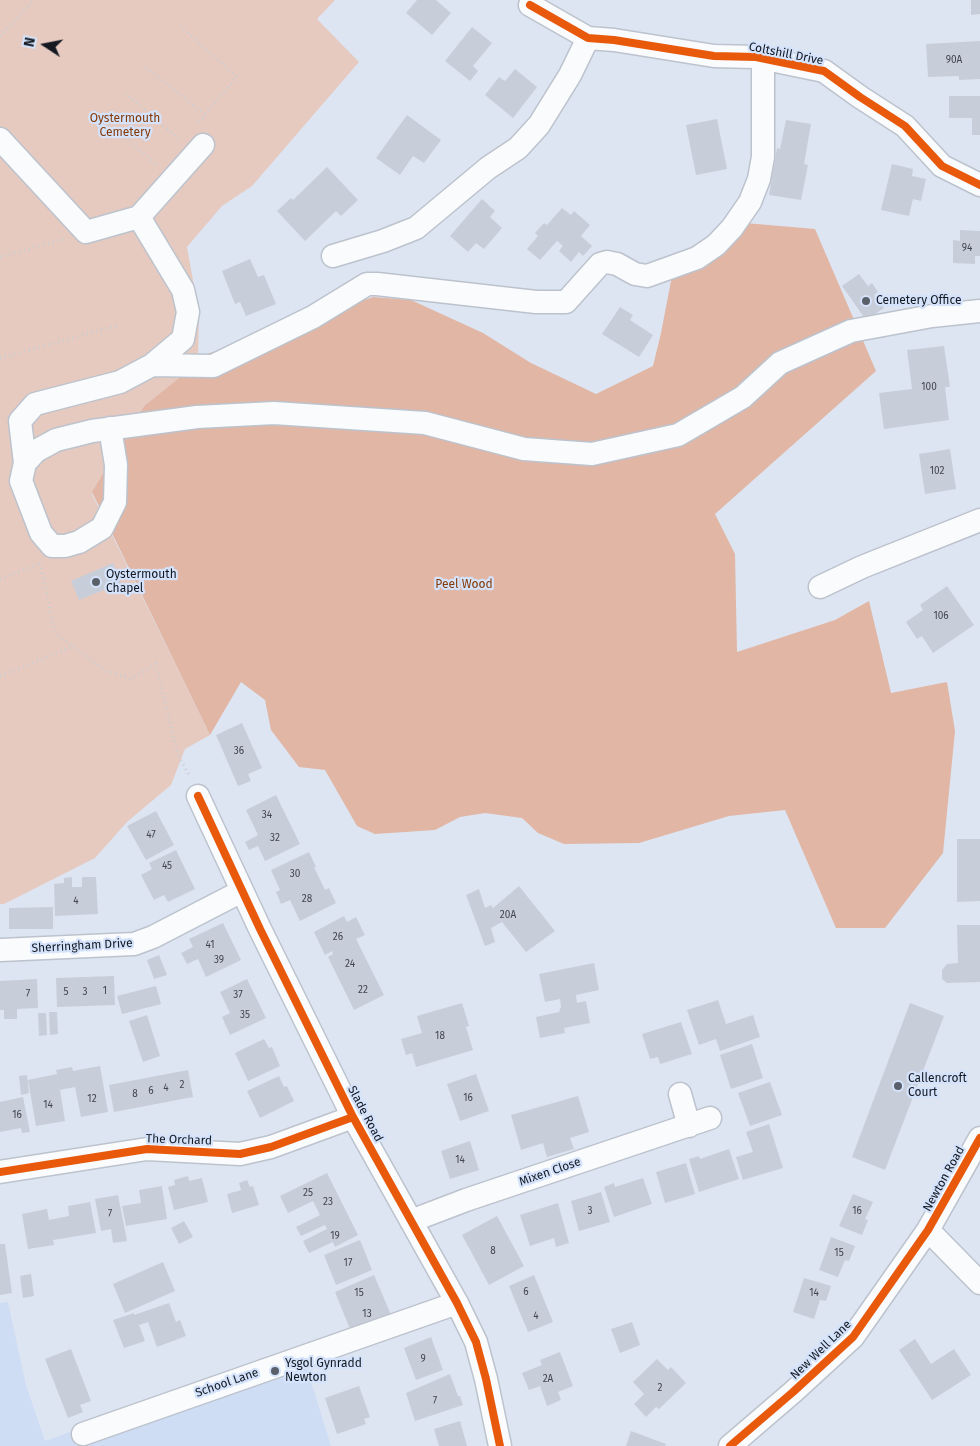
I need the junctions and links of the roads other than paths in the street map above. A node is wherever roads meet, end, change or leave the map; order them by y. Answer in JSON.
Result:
{"nodes":[{"id":1,"x":530,"y":5,"type":"dead end"},
{"id":2,"x":588,"y":38,"type":"junction"},
{"id":3,"x":763,"y":59,"type":"junction"},
{"id":4,"x":198,"y":136,"type":"road end"},
{"id":5,"x":0,"y":139,"type":"edge"},
{"id":6,"x":980,"y":185,"type":"edge"},
{"id":7,"x":139,"y":217,"type":"junction"},
{"id":8,"x":333,"y":256,"type":"dead end"},
{"id":9,"x":980,"y":311,"type":"edge"},
{"id":10,"x":152,"y":365,"type":"junction"},
{"id":11,"x":110,"y":428,"type":"junction"},
{"id":12,"x":25,"y":463,"type":"junction"},
{"id":13,"x":980,"y":520,"type":"edge"},
{"id":14,"x":820,"y":588,"type":"dead end"},
{"id":15,"x":198,"y":796,"type":"dead end"},
{"id":16,"x":242,"y":891,"type":"junction"},
{"id":17,"x":0,"y":950,"type":"edge"},
{"id":18,"x":680,"y":1094,"type":"dead end"},
{"id":19,"x":353,"y":1117,"type":"junction"},
{"id":20,"x":710,"y":1118,"type":"dead end"},
{"id":21,"x":689,"y":1126,"type":"junction"},
{"id":22,"x":980,"y":1138,"type":"edge"},
{"id":23,"x":0,"y":1172,"type":"edge"},
{"id":24,"x":411,"y":1220,"type":"junction"},
{"id":25,"x":928,"y":1230,"type":"junction"},
{"id":26,"x":980,"y":1283,"type":"edge"},
{"id":27,"x":457,"y":1303,"type":"junction"},
{"id":28,"x":83,"y":1434,"type":"dead end"},
{"id":29,"x":500,"y":1446,"type":"edge"},
{"id":30,"x":730,"y":1446,"type":"edge"}],
"edges":[{"from":1,"to":2,"type":"street","name":"Coltshill Drive"},
{"from":2,"to":3,"type":"street","name":"Coltshill Drive"},
{"from":2,"to":8,"type":"street"},
{"from":3,"to":6,"type":"street","name":"Coltshill Drive"},
{"from":3,"to":10,"type":"street"},
{"from":4,"to":7,"type":"street"},
{"from":5,"to":7,"type":"street"},
{"from":7,"to":10,"type":"street"},
{"from":9,"to":11,"type":"street"},
{"from":10,"to":12,"type":"street"},
{"from":11,"to":12,"type":"street"},
{"from":11,"to":12,"type":"street"},
{"from":13,"to":14,"type":"street"},
{"from":15,"to":16,"type":"street","name":"Slade Road"},
{"from":16,"to":17,"type":"street","name":"Sherringham Drive"},
{"from":16,"to":19,"type":"street","name":"Slade Road"},
{"from":18,"to":21,"type":"street"},
{"from":19,"to":23,"type":"street","name":"The Orchard"},
{"from":19,"to":24,"type":"street","name":"Slade Road"},
{"from":20,"to":21,"type":"street","name":"Mixen Close"},
{"from":21,"to":24,"type":"street","name":"Mixen Close"},
{"from":22,"to":25,"type":"street","name":"Newton Road"},
{"from":24,"to":27,"type":"street","name":"Slade Road"},
{"from":25,"to":26,"type":"street","name":"Newton Road"},
{"from":25,"to":30,"type":"street","name":"New Well Lane"},
{"from":27,"to":28,"type":"street","name":"School Lane"},
{"from":27,"to":29,"type":"street","name":"Slade Road"}]}
